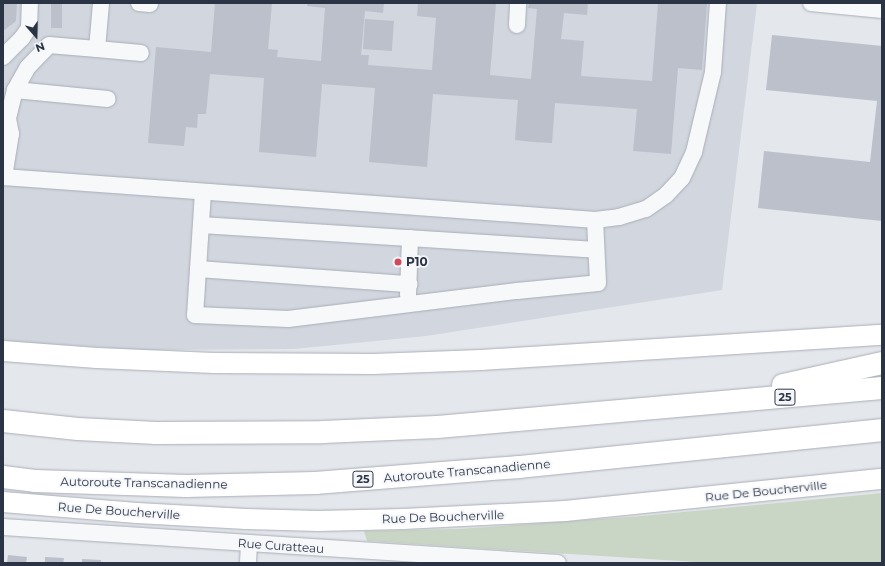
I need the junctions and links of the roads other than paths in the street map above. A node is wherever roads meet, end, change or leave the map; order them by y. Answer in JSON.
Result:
{"nodes":[{"id":1,"x":30,"y":3,"type":"edge"},
{"id":2,"x":101,"y":3,"type":"edge"},
{"id":3,"x":518,"y":3,"type":"edge"},
{"id":4,"x":718,"y":3,"type":"edge"},
{"id":5,"x":812,"y":3,"type":"edge"},
{"id":6,"x":882,"y":10,"type":"edge"},
{"id":7,"x":517,"y":26,"type":"dead end"},
{"id":8,"x":97,"y":49,"type":"junction"},
{"id":9,"x":141,"y":53,"type":"dead end"},
{"id":10,"x":3,"y":57,"type":"edge"},
{"id":11,"x":15,"y":90,"type":"junction"},
{"id":12,"x":108,"y":99,"type":"dead end"},
{"id":13,"x":6,"y":122,"type":"edge"},
{"id":14,"x":4,"y":177,"type":"edge"},
{"id":15,"x":203,"y":192,"type":"junction"},
{"id":16,"x":595,"y":220,"type":"junction"},
{"id":17,"x":201,"y":225,"type":"junction"},
{"id":18,"x":410,"y":238,"type":"junction"},
{"id":19,"x":596,"y":250,"type":"junction"},
{"id":20,"x":198,"y":269,"type":"junction"},
{"id":21,"x":409,"y":284,"type":"junction"},
{"id":22,"x":408,"y":305,"type":"junction"},
{"id":23,"x":882,"y":335,"type":"edge"},
{"id":24,"x":3,"y":351,"type":"edge"},
{"id":25,"x":882,"y":363,"type":"edge"},
{"id":26,"x":882,"y":388,"type":"edge"},
{"id":27,"x":688,"y":406,"type":"junction"},
{"id":28,"x":3,"y":421,"type":"edge"},
{"id":29,"x":882,"y":430,"type":"edge"},
{"id":30,"x":3,"y":477,"type":"edge"},
{"id":31,"x":882,"y":479,"type":"edge"},
{"id":32,"x":3,"y":502,"type":"edge"},
{"id":33,"x":3,"y":527,"type":"edge"},
{"id":34,"x":249,"y":544,"type":"junction"},
{"id":35,"x":248,"y":563,"type":"edge"},
{"id":36,"x":558,"y":563,"type":"edge"}],
"edges":[{"from":1,"to":10,"type":"street"},
{"from":2,"to":8,"type":"street"},
{"from":3,"to":7,"type":"street"},
{"from":4,"to":16,"type":"street"},
{"from":5,"to":6,"type":"street"},
{"from":8,"to":9,"type":"street"},
{"from":8,"to":11,"type":"street"},
{"from":11,"to":12,"type":"street"},
{"from":11,"to":13,"type":"street"},
{"from":13,"to":14,"type":"street"},
{"from":14,"to":15,"type":"street"},
{"from":15,"to":16,"type":"street"},
{"from":15,"to":17,"type":"street"},
{"from":16,"to":19,"type":"street"},
{"from":17,"to":18,"type":"street"},
{"from":17,"to":20,"type":"street"},
{"from":18,"to":19,"type":"street"},
{"from":18,"to":21,"type":"street"},
{"from":19,"to":22,"type":"street"},
{"from":20,"to":21,"type":"street"},
{"from":20,"to":22,"type":"street"},
{"from":21,"to":22,"type":"street"},
{"from":23,"to":24,"type":"main road"},
{"from":25,"to":27,"type":"highway"},
{"from":26,"to":27,"type":"highway","number":"25"},
{"from":27,"to":28,"type":"highway","number":"25"},
{"from":29,"to":30,"type":"highway","name":"Autoroute Transcanadienne","number":"25"},
{"from":31,"to":32,"type":"main road","name":"Rue De Boucherville"},
{"from":33,"to":34,"type":"street","name":"Rue Curatteau"},
{"from":34,"to":35,"type":"street"},
{"from":34,"to":36,"type":"street","name":"Rue Curatteau"}]}
